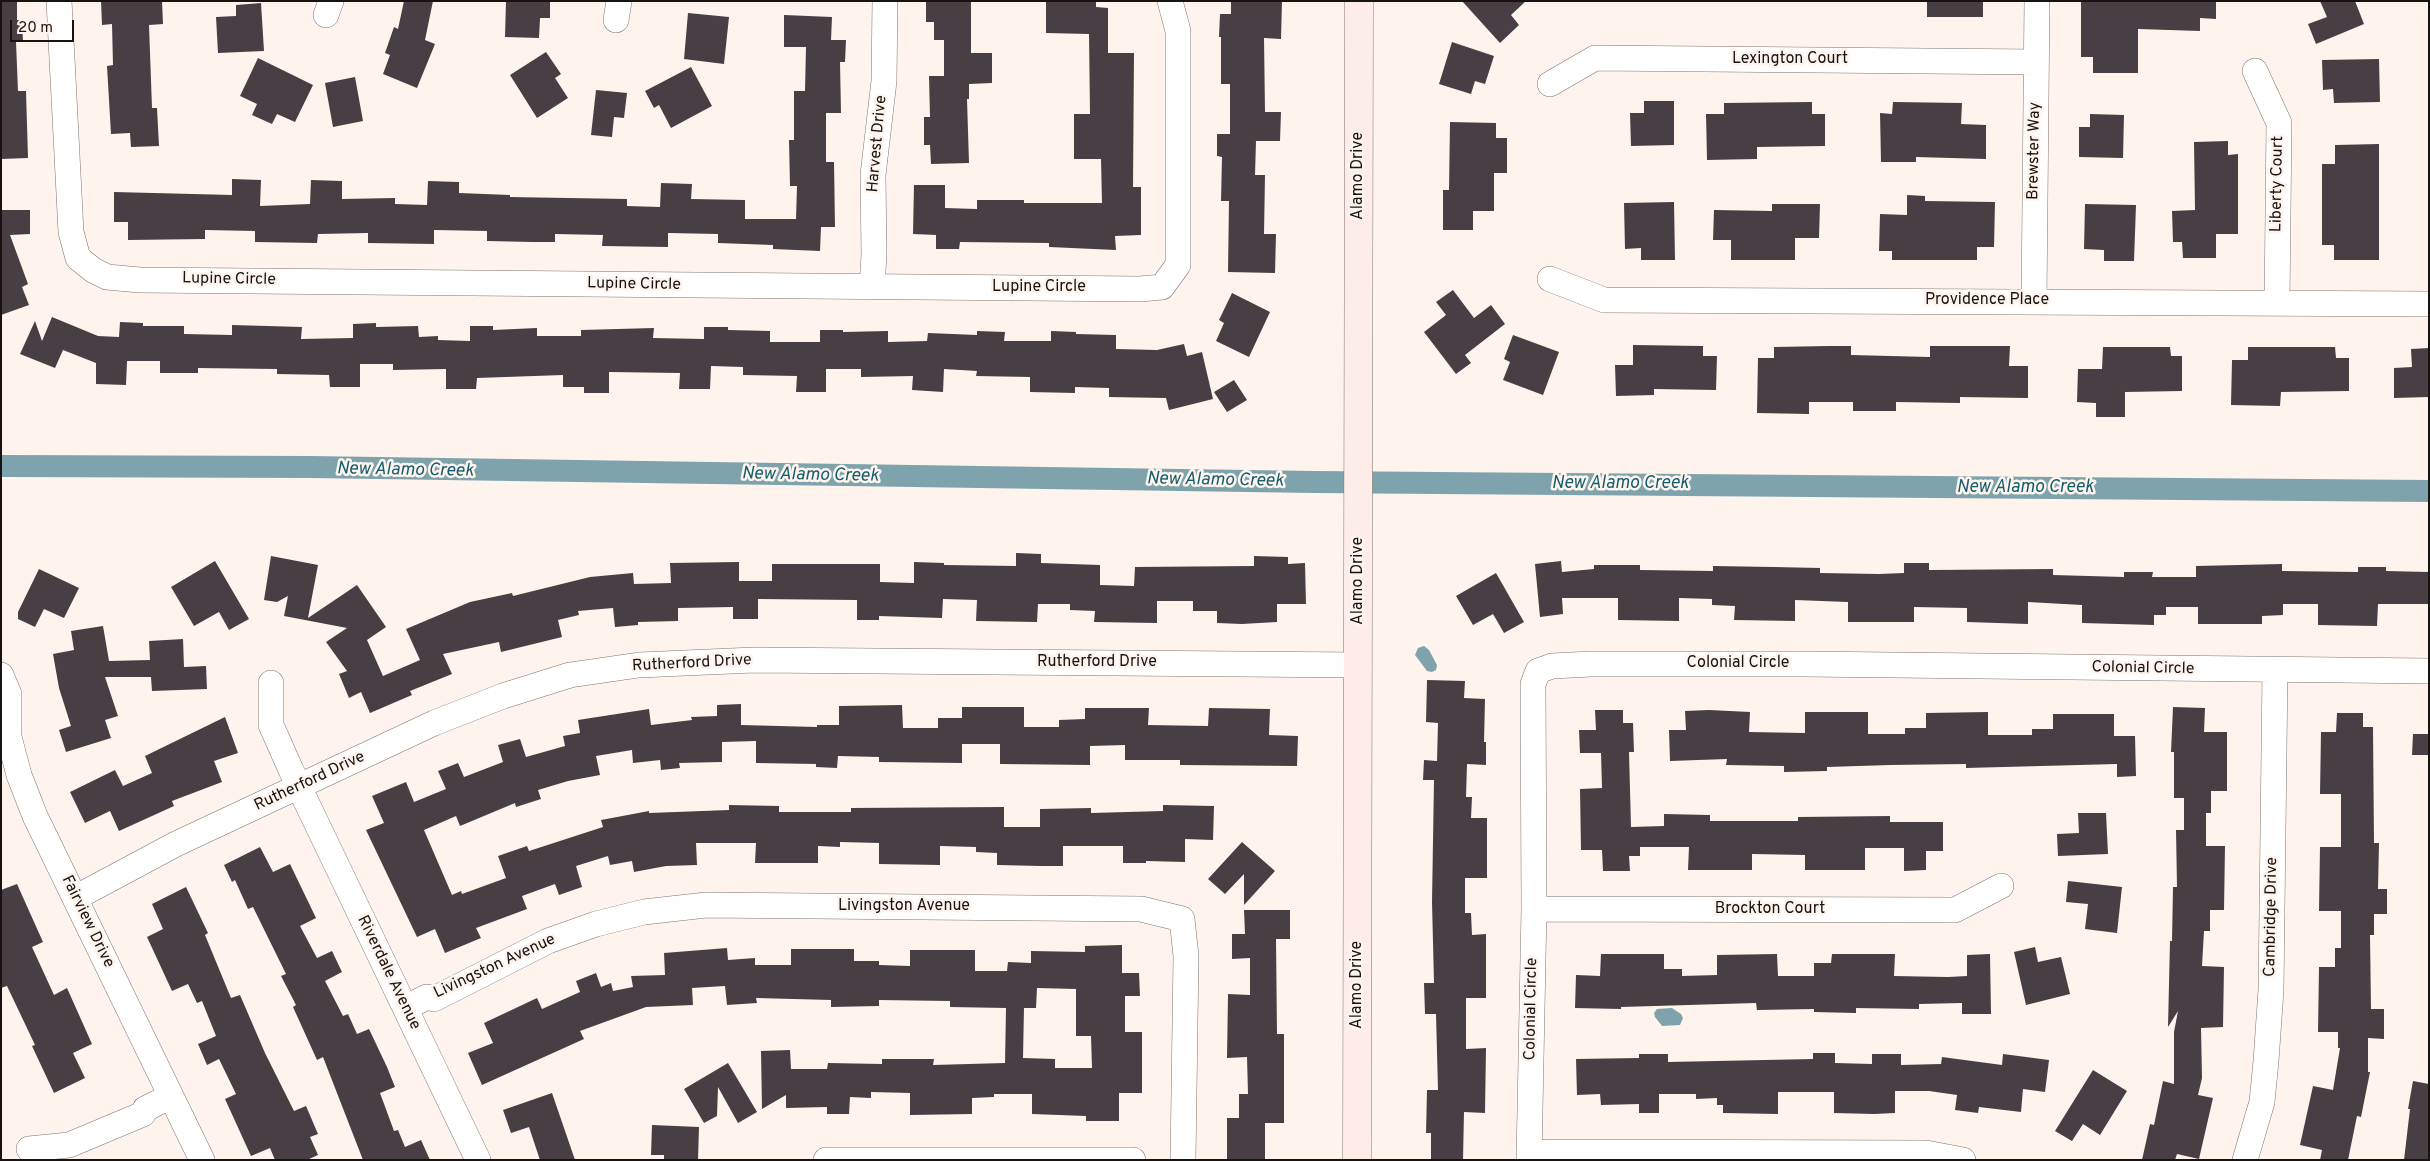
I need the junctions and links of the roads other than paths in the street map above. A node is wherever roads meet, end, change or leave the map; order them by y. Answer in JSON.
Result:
{"nodes":[{"id":1,"x":59,"y":1,"type":"edge"},
{"id":2,"x":885,"y":1,"type":"edge"},
{"id":3,"x":1170,"y":1,"type":"edge"},
{"id":4,"x":1359,"y":1,"type":"edge"},
{"id":5,"x":2037,"y":1,"type":"edge"},
{"id":6,"x":2036,"y":62,"type":"junction"},
{"id":7,"x":2255,"y":71,"type":"dead end"},
{"id":8,"x":1550,"y":84,"type":"dead end"},
{"id":9,"x":1550,"y":279,"type":"dead end"},
{"id":10,"x":872,"y":287,"type":"junction"},
{"id":11,"x":2034,"y":301,"type":"junction"},
{"id":12,"x":2277,"y":303,"type":"junction"},
{"id":13,"x":2429,"y":304,"type":"edge"},
{"id":14,"x":1359,"y":665,"type":"junction"},
{"id":15,"x":2275,"y":671,"type":"junction"},
{"id":16,"x":2429,"y":671,"type":"edge"},
{"id":17,"x":1,"y":675,"type":"edge"},
{"id":18,"x":271,"y":683,"type":"dead end"},
{"id":19,"x":298,"y":787,"type":"junction"},
{"id":20,"x":2001,"y":886,"type":"dead end"},
{"id":21,"x":75,"y":898,"type":"junction"},
{"id":22,"x":1534,"y":909,"type":"junction"},
{"id":23,"x":405,"y":1008,"type":"junction"},
{"id":24,"x":172,"y":1096,"type":"junction"},
{"id":25,"x":29,"y":1149,"type":"dead end"},
{"id":26,"x":1529,"y":1156,"type":"edge"},
{"id":27,"x":202,"y":1160,"type":"edge"},
{"id":28,"x":478,"y":1160,"type":"edge"},
{"id":29,"x":826,"y":1160,"type":"edge"},
{"id":30,"x":1133,"y":1160,"type":"edge"},
{"id":31,"x":1183,"y":1160,"type":"edge"},
{"id":32,"x":1358,"y":1160,"type":"edge"},
{"id":33,"x":1963,"y":1160,"type":"edge"},
{"id":34,"x":2245,"y":1160,"type":"edge"}],
"edges":[{"from":1,"to":10,"type":"street","name":"Lupine Circle"},
{"from":2,"to":10,"type":"street","name":"Harvest Drive"},
{"from":3,"to":10,"type":"street","name":"Lupine Circle"},
{"from":4,"to":14,"type":"main road","name":"Alamo Drive"},
{"from":5,"to":6,"type":"street","name":"Brewster Way"},
{"from":6,"to":8,"type":"street","name":"Lexington Court"},
{"from":6,"to":11,"type":"street","name":"Brewster Way"},
{"from":7,"to":12,"type":"street","name":"Liberty Court"},
{"from":9,"to":11,"type":"street","name":"Providence Place"},
{"from":11,"to":12,"type":"street","name":"Providence Place"},
{"from":12,"to":13,"type":"street","name":"Providence Place"},
{"from":14,"to":19,"type":"street","name":"Rutherford Drive"},
{"from":14,"to":32,"type":"main road","name":"Alamo Drive"},
{"from":15,"to":16,"type":"street","name":"Colonial Circle"},
{"from":15,"to":22,"type":"street","name":"Colonial Circle"},
{"from":15,"to":34,"type":"street","name":"Cambridge Drive"},
{"from":17,"to":21,"type":"street","name":"Fairview Drive"},
{"from":18,"to":19,"type":"street","name":"Riverdale Avenue"},
{"from":19,"to":21,"type":"street","name":"Rutherford Drive"},
{"from":19,"to":23,"type":"street","name":"Riverdale Avenue"},
{"from":20,"to":22,"type":"street","name":"Brockton Court"},
{"from":21,"to":24,"type":"street","name":"Fairview Drive"},
{"from":22,"to":26,"type":"street","name":"Colonial Circle"},
{"from":23,"to":28,"type":"street","name":"Riverdale Avenue"},
{"from":23,"to":31,"type":"street","name":"Livingston Avenue"},
{"from":24,"to":25,"type":"street"},
{"from":24,"to":27,"type":"street","name":"Fairview Drive"},
{"from":26,"to":33,"type":"street"},
{"from":29,"to":30,"type":"street"}]}
